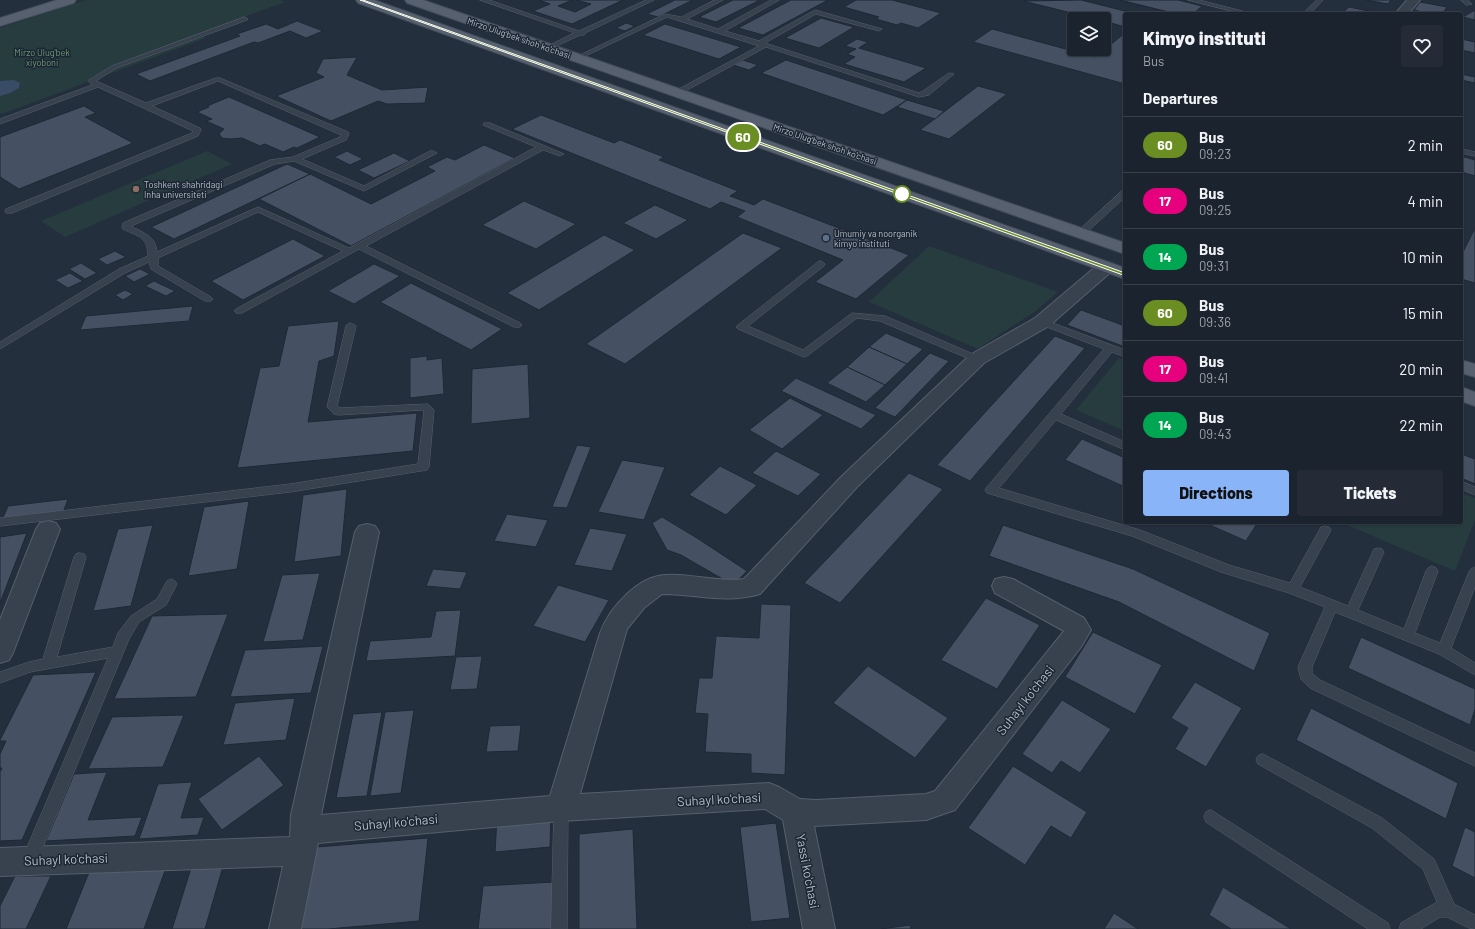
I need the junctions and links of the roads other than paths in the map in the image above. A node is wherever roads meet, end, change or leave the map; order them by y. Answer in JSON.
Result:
{"nodes":[{"id":1,"x":46,"y":0,"type":"edge"},
{"id":2,"x":70,"y":0,"type":"edge"},
{"id":3,"x":362,"y":0,"type":"edge"},
{"id":4,"x":413,"y":0,"type":"edge"},
{"id":5,"x":483,"y":0,"type":"edge"},
{"id":6,"x":648,"y":0,"type":"edge"},
{"id":7,"x":720,"y":0,"type":"edge"},
{"id":8,"x":776,"y":0,"type":"edge"},
{"id":9,"x":1192,"y":0,"type":"edge"},
{"id":10,"x":1320,"y":0,"type":"edge"},
{"id":11,"x":1414,"y":0,"type":"edge"},
{"id":12,"x":1243,"y":12,"type":"edge"},
{"id":13,"x":1308,"y":12,"type":"edge"},
{"id":14,"x":1403,"y":12,"type":"edge"},
{"id":15,"x":0,"y":14,"type":"edge"},
{"id":16,"x":246,"y":19,"type":"dead end"},
{"id":17,"x":681,"y":20,"type":"junction"},
{"id":18,"x":0,"y":22,"type":"edge"},
{"id":19,"x":878,"y":29,"type":"dead end"},
{"id":20,"x":719,"y":31,"type":"junction"},
{"id":21,"x":587,"y":35,"type":"dead end"},
{"id":22,"x":762,"y":45,"type":"junction"},
{"id":23,"x":548,"y":48,"type":"junction"},
{"id":24,"x":577,"y":58,"type":"junction"},
{"id":25,"x":951,"y":74,"type":"dead end"},
{"id":26,"x":98,"y":86,"type":"junction"},
{"id":27,"x":678,"y":93,"type":"junction"},
{"id":28,"x":146,"y":106,"type":"junction"},
{"id":29,"x":0,"y":122,"type":"edge"},
{"id":30,"x":487,"y":125,"type":"dead end"},
{"id":31,"x":542,"y":147,"type":"junction"},
{"id":32,"x":1463,"y":151,"type":"edge"},
{"id":33,"x":433,"y":153,"type":"dead end"},
{"id":34,"x":560,"y":154,"type":"dead end"},
{"id":35,"x":1475,"y":154,"type":"edge"},
{"id":36,"x":295,"y":159,"type":"junction"},
{"id":37,"x":1123,"y":195,"type":"edge"},
{"id":38,"x":9,"y":211,"type":"dead end"},
{"id":39,"x":1081,"y":233,"type":"junction"},
{"id":40,"x":359,"y":246,"type":"junction"},
{"id":41,"x":1123,"y":248,"type":"edge"},
{"id":42,"x":349,"y":251,"type":"junction"},
{"id":43,"x":1062,"y":252,"type":"junction"},
{"id":44,"x":152,"y":257,"type":"junction"},
{"id":45,"x":821,"y":264,"type":"dead end"},
{"id":46,"x":1116,"y":270,"type":"edge"},
{"id":47,"x":208,"y":299,"type":"dead end"},
{"id":48,"x":239,"y":311,"type":"dead end"},
{"id":49,"x":1042,"y":322,"type":"junction"},
{"id":50,"x":517,"y":325,"type":"dead end"},
{"id":51,"x":351,"y":326,"type":"dead end"},
{"id":52,"x":0,"y":346,"type":"edge"},
{"id":53,"x":1110,"y":348,"type":"junction"},
{"id":54,"x":1123,"y":353,"type":"edge"},
{"id":55,"x":977,"y":358,"type":"junction"},
{"id":56,"x":1463,"y":367,"type":"edge"},
{"id":57,"x":1475,"y":371,"type":"edge"},
{"id":58,"x":1463,"y":395,"type":"edge"},
{"id":59,"x":1475,"y":400,"type":"edge"},
{"id":60,"x":1054,"y":415,"type":"junction"},
{"id":61,"x":1123,"y":445,"type":"edge"},
{"id":62,"x":1463,"y":486,"type":"edge"},
{"id":63,"x":1475,"y":491,"type":"edge"},
{"id":64,"x":0,"y":522,"type":"edge"},
{"id":65,"x":48,"y":529,"type":"dead end"},
{"id":66,"x":1325,"y":530,"type":"dead end"},
{"id":67,"x":367,"y":532,"type":"dead end"},
{"id":68,"x":1378,"y":552,"type":"dead end"},
{"id":69,"x":80,"y":557,"type":"dead end"},
{"id":70,"x":1432,"y":571,"type":"dead end"},
{"id":71,"x":1475,"y":572,"type":"edge"},
{"id":72,"x":171,"y":584,"type":"dead end"},
{"id":73,"x":1004,"y":586,"type":"dead end"},
{"id":74,"x":1293,"y":589,"type":"junction"},
{"id":75,"x":1471,"y":597,"type":"edge"},
{"id":76,"x":1332,"y":606,"type":"junction"},
{"id":77,"x":1351,"y":613,"type":"junction"},
{"id":78,"x":1408,"y":636,"type":"junction"},
{"id":79,"x":1444,"y":650,"type":"junction"},
{"id":80,"x":117,"y":651,"type":"junction"},
{"id":81,"x":0,"y":653,"type":"edge"},
{"id":82,"x":48,"y":664,"type":"junction"},
{"id":83,"x":1475,"y":670,"type":"edge"},
{"id":84,"x":0,"y":678,"type":"edge"},
{"id":85,"x":1263,"y":760,"type":"dead end"},
{"id":86,"x":1475,"y":760,"type":"edge"},
{"id":87,"x":561,"y":808,"type":"junction"},
{"id":88,"x":796,"y":812,"type":"junction"},
{"id":89,"x":1211,"y":817,"type":"dead end"},
{"id":90,"x":303,"y":840,"type":"junction"},
{"id":91,"x":30,"y":860,"type":"junction"},
{"id":92,"x":0,"y":862,"type":"edge"},
{"id":93,"x":1448,"y":909,"type":"junction"},
{"id":94,"x":1475,"y":923,"type":"edge"},
{"id":95,"x":285,"y":929,"type":"edge"},
{"id":96,"x":559,"y":929,"type":"edge"},
{"id":97,"x":819,"y":929,"type":"edge"},
{"id":98,"x":1382,"y":929,"type":"edge"},
{"id":99,"x":1407,"y":929,"type":"edge"}],
"edges":[{"from":1,"to":15,"type":"main road"},
{"from":2,"to":18,"type":"main road"},
{"from":3,"to":43,"type":"main road","name":"Mirzo Ulug'bek shoh ko'chasi"},
{"from":4,"to":23,"type":"main road","name":"Mirzo Ulug'bek shoh ko'chasi"},
{"from":5,"to":21,"type":"lane"},
{"from":6,"to":23,"type":"lane"},
{"from":7,"to":17,"type":"lane"},
{"from":8,"to":20,"type":"lane"},
{"from":9,"to":12,"type":"lane"},
{"from":10,"to":13,"type":"lane"},
{"from":11,"to":14,"type":"street"},
{"from":16,"to":26,"type":"lane"},
{"from":17,"to":20,"type":"lane"},
{"from":17,"to":24,"type":"lane"},
{"from":19,"to":22,"type":"lane"},
{"from":20,"to":22,"type":"lane"},
{"from":22,"to":25,"type":"lane"},
{"from":22,"to":27,"type":"lane"},
{"from":23,"to":24,"type":"main road","name":"Mirzo Ulug'bek shoh ko'chasi"},
{"from":24,"to":27,"type":"main road","name":"Mirzo Ulug'bek shoh ko'chasi"},
{"from":26,"to":28,"type":"lane"},
{"from":26,"to":29,"type":"lane"},
{"from":27,"to":39,"type":"main road","name":"Mirzo Ulug'bek shoh ko'chasi"},
{"from":28,"to":36,"type":"lane"},
{"from":28,"to":38,"type":"lane"},
{"from":30,"to":31,"type":"lane"},
{"from":31,"to":34,"type":"lane"},
{"from":31,"to":40,"type":"lane"},
{"from":32,"to":35,"type":"lane"},
{"from":33,"to":36,"type":"lane"},
{"from":36,"to":44,"type":"lane"},
{"from":37,"to":39,"type":"lane"},
{"from":39,"to":41,"type":"main road","name":"Mirzo Ulug'bek shoh ko'chasi"},
{"from":39,"to":43,"type":"main road"},
{"from":40,"to":42,"type":"lane"},
{"from":40,"to":50,"type":"lane"},
{"from":42,"to":44,"type":"lane"},
{"from":42,"to":48,"type":"lane"},
{"from":43,"to":46,"type":"main road","name":"Mirzo Ulug'bek shoh ko'chasi"},
{"from":44,"to":47,"type":"lane"},
{"from":44,"to":52,"type":"lane"},
{"from":45,"to":55,"type":"lane"},
{"from":46,"to":49,"type":"street"},
{"from":49,"to":53,"type":"lane"},
{"from":49,"to":55,"type":"street"},
{"from":51,"to":64,"type":"lane"},
{"from":53,"to":54,"type":"lane"},
{"from":53,"to":60,"type":"lane"},
{"from":55,"to":87,"type":"street"},
{"from":56,"to":57,"type":"main road"},
{"from":58,"to":59,"type":"main road"},
{"from":60,"to":61,"type":"lane"},
{"from":60,"to":74,"type":"lane"},
{"from":62,"to":63,"type":"lane"},
{"from":65,"to":81,"type":"street"},
{"from":66,"to":74,"type":"lane"},
{"from":67,"to":90,"type":"street"},
{"from":68,"to":77,"type":"lane"},
{"from":69,"to":82,"type":"lane"},
{"from":70,"to":78,"type":"lane"},
{"from":71,"to":75,"type":"lane"},
{"from":72,"to":80,"type":"lane"},
{"from":73,"to":88,"type":"street","name":"Suhayl ko'chasi"},
{"from":74,"to":76,"type":"lane"},
{"from":75,"to":79,"type":"lane"},
{"from":76,"to":77,"type":"lane"},
{"from":76,"to":86,"type":"lane"},
{"from":77,"to":78,"type":"lane"},
{"from":78,"to":79,"type":"lane"},
{"from":79,"to":83,"type":"lane"},
{"from":80,"to":82,"type":"lane"},
{"from":80,"to":91,"type":"lane"},
{"from":82,"to":84,"type":"lane"},
{"from":85,"to":93,"type":"lane"},
{"from":87,"to":88,"type":"street","name":"Suhayl ko'chasi"},
{"from":87,"to":90,"type":"street","name":"Suhayl ko'chasi"},
{"from":87,"to":96,"type":"lane"},
{"from":88,"to":97,"type":"street","name":"Yassi ko'chasi"},
{"from":89,"to":98,"type":"lane"},
{"from":90,"to":91,"type":"street","name":"Suhayl ko'chasi"},
{"from":90,"to":95,"type":"street"},
{"from":91,"to":92,"type":"street","name":"Suhayl ko'chasi"},
{"from":93,"to":94,"type":"lane"},
{"from":93,"to":99,"type":"lane"}]}
